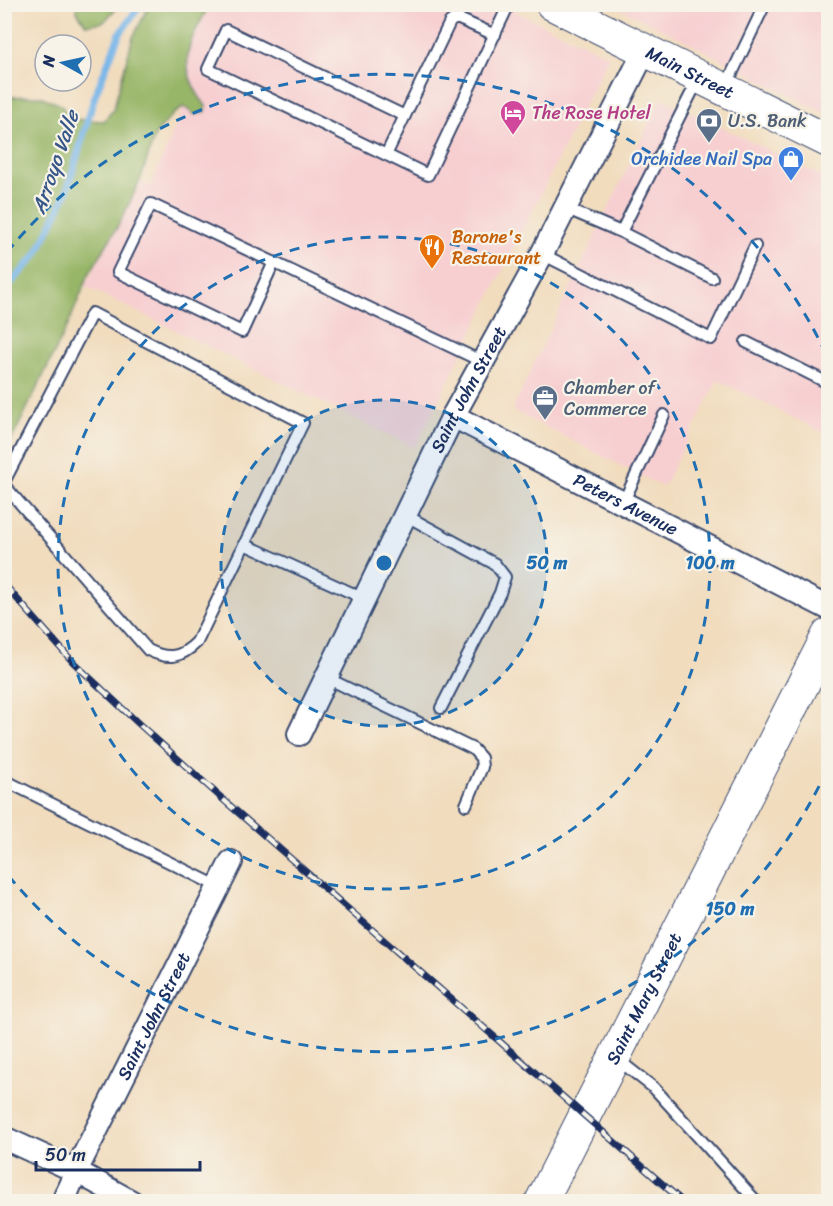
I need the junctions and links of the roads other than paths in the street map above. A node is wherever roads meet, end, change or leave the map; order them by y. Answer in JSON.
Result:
{"nodes":[{"id":1,"x":510,"y":4,"type":"edge"},
{"id":2,"x":552,"y":4,"type":"edge"},
{"id":3,"x":765,"y":4,"type":"edge"},
{"id":4,"x":495,"y":35,"type":"junction"},
{"id":5,"x":645,"y":50,"type":"junction"},
{"id":6,"x":712,"y":83,"type":"junction"},
{"id":7,"x":405,"y":116,"type":"junction"},
{"id":8,"x":828,"y":141,"type":"edge"},
{"id":9,"x":386,"y":155,"type":"junction"},
{"id":10,"x":565,"y":208,"type":"junction"},
{"id":11,"x":621,"y":232,"type":"junction"},
{"id":12,"x":755,"y":246,"type":"dead end"},
{"id":13,"x":542,"y":254,"type":"junction"},
{"id":14,"x":274,"y":262,"type":"junction"},
{"id":15,"x":712,"y":278,"type":"dead end"},
{"id":16,"x":746,"y":342,"type":"dead end"},
{"id":17,"x":483,"y":362,"type":"junction"},
{"id":18,"x":828,"y":383,"type":"edge"},
{"id":19,"x":664,"y":415,"type":"dead end"},
{"id":20,"x":453,"y":416,"type":"junction"},
{"id":21,"x":4,"y":484,"type":"edge"},
{"id":22,"x":623,"y":503,"type":"junction"},
{"id":23,"x":405,"y":515,"type":"junction"},
{"id":24,"x":244,"y":544,"type":"junction"},
{"id":25,"x":364,"y":599,"type":"junction"},
{"id":26,"x":828,"y":608,"type":"edge"},
{"id":27,"x":828,"y":635,"type":"edge"},
{"id":28,"x":327,"y":678,"type":"junction"},
{"id":29,"x":441,"y":708,"type":"dead end"},
{"id":30,"x":299,"y":734,"type":"dead end"},
{"id":31,"x":4,"y":780,"type":"edge"},
{"id":32,"x":466,"y":804,"type":"dead end"},
{"id":33,"x":231,"y":862,"type":"dead end"},
{"id":34,"x":219,"y":887,"type":"junction"},
{"id":35,"x":615,"y":1057,"type":"junction"},
{"id":36,"x":4,"y":1138,"type":"edge"},
{"id":37,"x":76,"y":1171,"type":"junction"},
{"id":38,"x":63,"y":1202,"type":"edge"},
{"id":39,"x":132,"y":1202,"type":"edge"},
{"id":40,"x":541,"y":1202,"type":"edge"},
{"id":41,"x":757,"y":1202,"type":"edge"}],
"edges":[{"from":1,"to":4,"type":"lane"},
{"from":2,"to":5,"type":"street","name":"Main Street"},
{"from":3,"to":6,"type":"lane"},
{"from":4,"to":7,"type":"lane"},
{"from":4,"to":9,"type":"lane"},
{"from":5,"to":6,"type":"street","name":"Main Street"},
{"from":5,"to":10,"type":"street","name":"Saint John Street"},
{"from":6,"to":8,"type":"street","name":"Main Street"},
{"from":6,"to":11,"type":"lane"},
{"from":7,"to":9,"type":"lane"},
{"from":7,"to":9,"type":"lane"},
{"from":10,"to":11,"type":"lane"},
{"from":10,"to":13,"type":"street","name":"Saint John Street"},
{"from":11,"to":15,"type":"lane"},
{"from":12,"to":13,"type":"lane"},
{"from":13,"to":17,"type":"street","name":"Saint John Street"},
{"from":14,"to":14,"type":"lane"},
{"from":14,"to":17,"type":"lane"},
{"from":16,"to":18,"type":"lane"},
{"from":17,"to":20,"type":"street","name":"Saint John Street"},
{"from":19,"to":22,"type":"lane"},
{"from":20,"to":22,"type":"street","name":"Peters Avenue"},
{"from":20,"to":23,"type":"street","name":"Saint John Street"},
{"from":21,"to":24,"type":"lane"},
{"from":21,"to":24,"type":"lane"},
{"from":22,"to":26,"type":"street","name":"Peters Avenue"},
{"from":23,"to":25,"type":"street","name":"Saint John Street"},
{"from":23,"to":29,"type":"lane"},
{"from":24,"to":25,"type":"lane"},
{"from":25,"to":28,"type":"street","name":"Saint John Street"},
{"from":27,"to":35,"type":"street","name":"Saint Mary Street"},
{"from":28,"to":30,"type":"street","name":"Saint John Street"},
{"from":28,"to":32,"type":"lane"},
{"from":31,"to":34,"type":"lane"},
{"from":33,"to":34,"type":"street","name":"Saint John Street"},
{"from":34,"to":37,"type":"street","name":"Saint John Street"},
{"from":35,"to":40,"type":"street","name":"Saint Mary Street"},
{"from":35,"to":41,"type":"lane"},
{"from":36,"to":37,"type":"street"},
{"from":37,"to":38,"type":"street","name":"Saint John Street"},
{"from":37,"to":39,"type":"street"}]}
